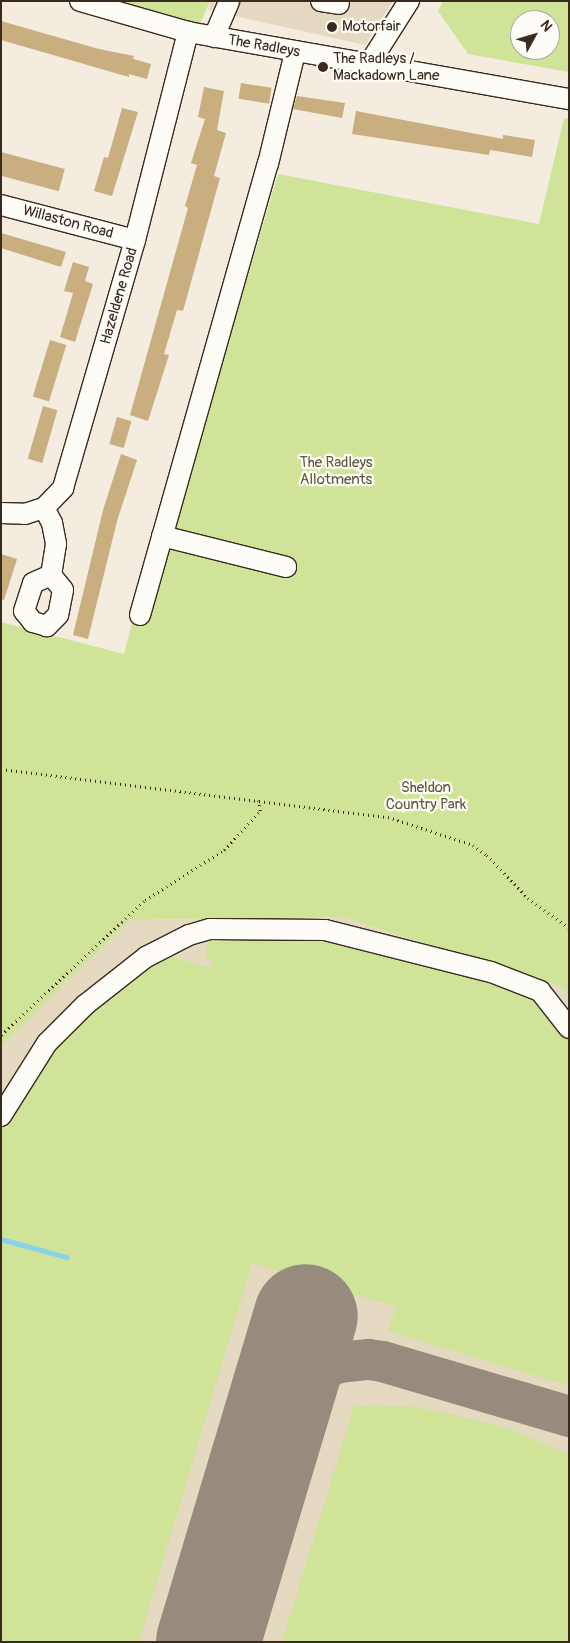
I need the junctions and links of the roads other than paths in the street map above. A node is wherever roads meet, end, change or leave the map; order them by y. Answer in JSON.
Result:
{"nodes":[{"id":1,"x":80,"y":1,"type":"edge"},
{"id":2,"x":229,"y":1,"type":"edge"},
{"id":3,"x":409,"y":1,"type":"edge"},
{"id":4,"x":188,"y":32,"type":"junction"},
{"id":5,"x":214,"y":37,"type":"junction"},
{"id":6,"x":296,"y":52,"type":"junction"},
{"id":7,"x":369,"y":64,"type":"junction"},
{"id":8,"x":569,"y":99,"type":"edge"},
{"id":9,"x":1,"y":205,"type":"edge"},
{"id":10,"x":135,"y":240,"type":"junction"},
{"id":11,"x":44,"y":508,"type":"junction"},
{"id":12,"x":1,"y":513,"type":"edge"},
{"id":13,"x":162,"y":536,"type":"junction"},
{"id":14,"x":286,"y":567,"type":"dead end"},
{"id":15,"x":50,"y":575,"type":"dead end"},
{"id":16,"x":140,"y":615,"type":"dead end"},
{"id":17,"x":569,"y":1028,"type":"edge"},
{"id":18,"x":1,"y":1116,"type":"edge"}],
"edges":[{"from":1,"to":4,"type":"street","name":"The Radleys"},
{"from":2,"to":5,"type":"street"},
{"from":3,"to":7,"type":"street"},
{"from":4,"to":5,"type":"street","name":"The Radleys"},
{"from":4,"to":10,"type":"street","name":"Hazeldene Road"},
{"from":5,"to":6,"type":"street","name":"The Radleys"},
{"from":6,"to":7,"type":"street","name":"The Radleys"},
{"from":6,"to":13,"type":"street"},
{"from":7,"to":8,"type":"street","name":"The Radleys"},
{"from":9,"to":10,"type":"street","name":"Willaston Road"},
{"from":10,"to":11,"type":"street","name":"Hazeldene Road"},
{"from":11,"to":12,"type":"street"},
{"from":11,"to":15,"type":"street"},
{"from":13,"to":14,"type":"street"},
{"from":13,"to":16,"type":"street"},
{"from":17,"to":18,"type":"street"}]}
